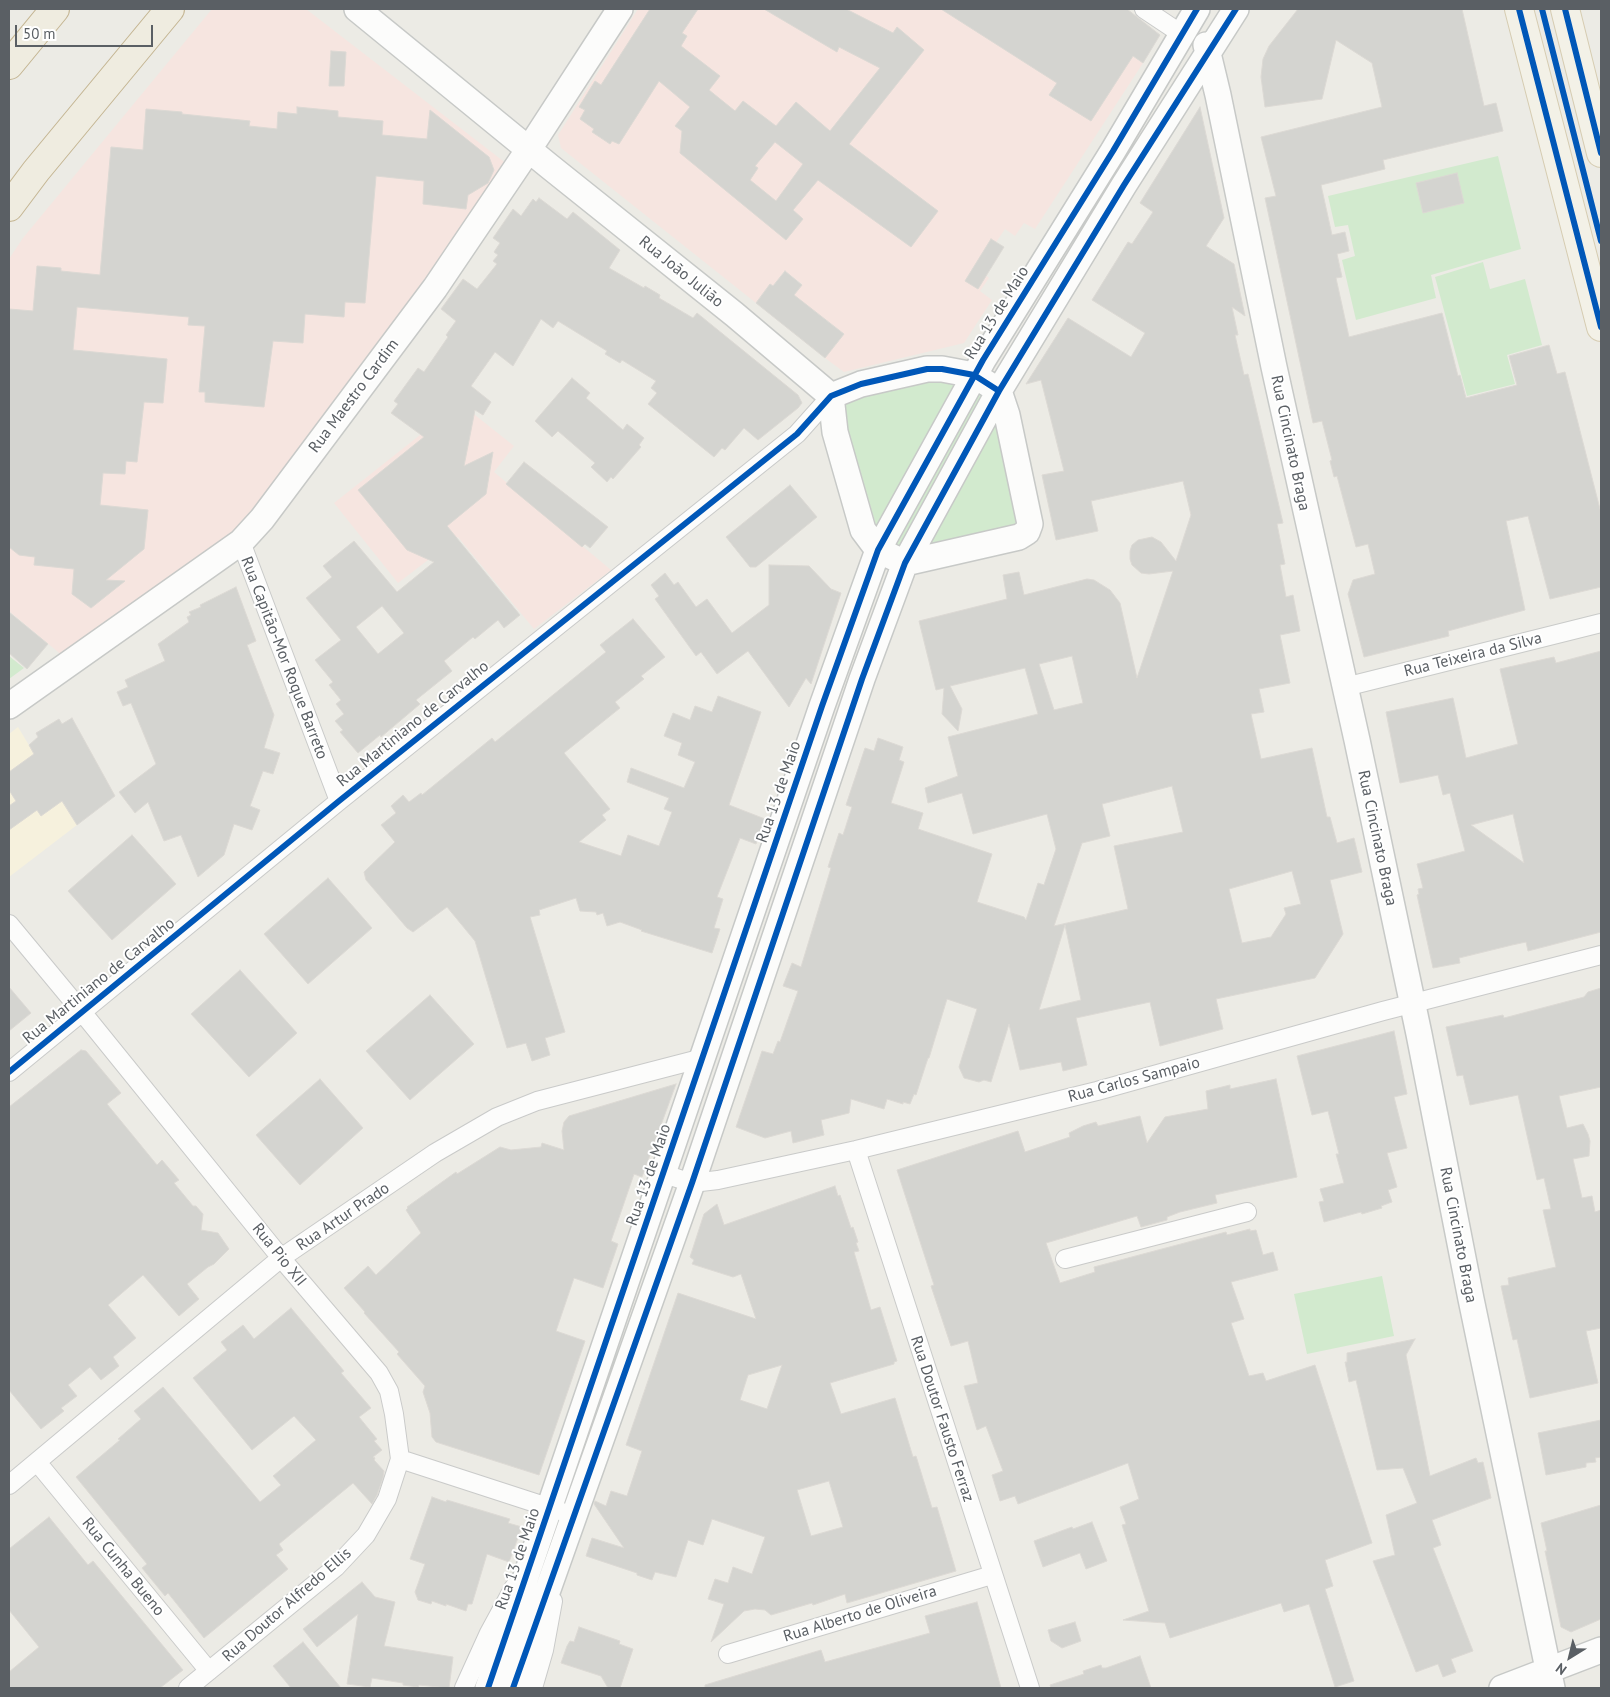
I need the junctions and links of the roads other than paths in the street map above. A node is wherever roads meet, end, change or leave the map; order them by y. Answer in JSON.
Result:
{"nodes":[{"id":1,"x":55,"y":9,"type":"edge"},
{"id":2,"x":170,"y":9,"type":"edge"},
{"id":3,"x":356,"y":9,"type":"edge"},
{"id":4,"x":620,"y":9,"type":"edge"},
{"id":5,"x":1144,"y":9,"type":"edge"},
{"id":6,"x":1198,"y":9,"type":"edge"},
{"id":7,"x":1236,"y":9,"type":"edge"},
{"id":8,"x":1519,"y":9,"type":"edge"},
{"id":9,"x":1565,"y":9,"type":"edge"},
{"id":10,"x":1183,"y":35,"type":"junction"},
{"id":11,"x":1207,"y":54,"type":"junction"},
{"id":12,"x":9,"y":65,"type":"edge"},
{"id":13,"x":529,"y":149,"type":"junction"},
{"id":14,"x":1601,"y":153,"type":"edge"},
{"id":15,"x":9,"y":207,"type":"edge"},
{"id":16,"x":1601,"y":328,"type":"edge"},
{"id":17,"x":974,"y":375,"type":"junction"},
{"id":18,"x":999,"y":391,"type":"junction"},
{"id":19,"x":831,"y":396,"type":"junction"},
{"id":20,"x":241,"y":542,"type":"junction"},
{"id":21,"x":878,"y":550,"type":"junction"},
{"id":22,"x":905,"y":563,"type":"junction"},
{"id":23,"x":1601,"y":622,"type":"edge"},
{"id":24,"x":1345,"y":687,"type":"junction"},
{"id":25,"x":9,"y":706,"type":"edge"},
{"id":26,"x":339,"y":801,"type":"junction"},
{"id":27,"x":9,"y":924,"type":"edge"},
{"id":28,"x":1601,"y":955,"type":"edge"},
{"id":29,"x":1412,"y":1004,"type":"junction"},
{"id":30,"x":82,"y":1012,"type":"junction"},
{"id":31,"x":703,"y":1058,"type":"junction"},
{"id":32,"x":9,"y":1072,"type":"edge"},
{"id":33,"x":856,"y":1150,"type":"junction"},
{"id":34,"x":664,"y":1174,"type":"junction"},
{"id":35,"x":692,"y":1183,"type":"junction"},
{"id":36,"x":1247,"y":1212,"type":"dead end"},
{"id":37,"x":281,"y":1258,"type":"junction"},
{"id":38,"x":1065,"y":1259,"type":"dead end"},
{"id":39,"x":400,"y":1458,"type":"junction"},
{"id":40,"x":37,"y":1462,"type":"junction"},
{"id":41,"x":9,"y":1485,"type":"edge"},
{"id":42,"x":550,"y":1508,"type":"junction"},
{"id":43,"x":575,"y":1516,"type":"junction"},
{"id":44,"x":561,"y":1555,"type":"junction"},
{"id":45,"x":532,"y":1562,"type":"junction"},
{"id":46,"x":992,"y":1575,"type":"junction"},
{"id":47,"x":1601,"y":1650,"type":"edge"},
{"id":48,"x":728,"y":1654,"type":"dead end"},
{"id":49,"x":209,"y":1671,"type":"junction"},
{"id":50,"x":1550,"y":1679,"type":"edge"},
{"id":51,"x":188,"y":1688,"type":"edge"},
{"id":52,"x":464,"y":1688,"type":"edge"},
{"id":53,"x":488,"y":1688,"type":"edge"},
{"id":54,"x":513,"y":1688,"type":"edge"},
{"id":55,"x":533,"y":1688,"type":"edge"},
{"id":56,"x":1030,"y":1688,"type":"edge"},
{"id":57,"x":1502,"y":1688,"type":"edge"}],
"edges":[{"from":1,"to":12,"type":"highway"},
{"from":2,"to":15,"type":"highway"},
{"from":3,"to":13,"type":"main road","name":"Rua João Julião"},
{"from":4,"to":13,"type":"main road","name":"Rua Maestro Cardim"},
{"from":5,"to":10,"type":"street"},
{"from":6,"to":10,"type":"main road","name":"Rua 13 de Maio"},
{"from":6,"to":11,"type":"main road","name":"Rua Cincinato Braga"},
{"from":7,"to":11,"type":"main road"},
{"from":8,"to":16,"type":"main road"},
{"from":9,"to":14,"type":"main road"},
{"from":10,"to":17,"type":"main road","name":"Rua 13 de Maio"},
{"from":11,"to":18,"type":"main road"},
{"from":11,"to":24,"type":"main road","name":"Rua Cincinato Braga"},
{"from":13,"to":19,"type":"main road","name":"Rua João Julião"},
{"from":13,"to":20,"type":"main road","name":"Rua Maestro Cardim"},
{"from":17,"to":18,"type":"main road"},
{"from":17,"to":19,"type":"main road"},
{"from":17,"to":21,"type":"main road","name":"Rua 13 de Maio"},
{"from":18,"to":22,"type":"main road"},
{"from":18,"to":22,"type":"main road"},
{"from":19,"to":21,"type":"main road"},
{"from":19,"to":26,"type":"street","name":"Rua Martiniano de Carvalho"},
{"from":20,"to":25,"type":"main road","name":"Rua Maestro Cardim"},
{"from":20,"to":26,"type":"street","name":"Rua Capitão-Mor Roque Barreto"},
{"from":21,"to":22,"type":"main road"},
{"from":21,"to":31,"type":"main road","name":"Rua 13 de Maio"},
{"from":22,"to":35,"type":"main road"},
{"from":23,"to":24,"type":"street","name":"Rua Teixeira da Silva"},
{"from":24,"to":29,"type":"main road","name":"Rua Cincinato Braga"},
{"from":26,"to":30,"type":"street","name":"Rua Martiniano de Carvalho"},
{"from":27,"to":30,"type":"street","name":"Rua Pio XII"},
{"from":28,"to":29,"type":"street","name":"Rua Carlos Sampaio"},
{"from":29,"to":33,"type":"street","name":"Rua Carlos Sampaio"},
{"from":29,"to":50,"type":"main road","name":"Rua Cincinato Braga"},
{"from":30,"to":32,"type":"street","name":"Rua Martiniano de Carvalho"},
{"from":30,"to":37,"type":"street","name":"Rua Pio XII"},
{"from":31,"to":34,"type":"main road","name":"Rua 13 de Maio"},
{"from":31,"to":37,"type":"street","name":"Rua Artur Prado"},
{"from":33,"to":35,"type":"street","name":"Rua Carlos Sampaio"},
{"from":33,"to":46,"type":"street","name":"Rua Doutor Fausto Ferraz"},
{"from":34,"to":35,"type":"street","name":"Rua Carlos Sampaio"},
{"from":34,"to":42,"type":"main road","name":"Rua 13 de Maio"},
{"from":35,"to":43,"type":"main road"},
{"from":36,"to":38,"type":"street"},
{"from":37,"to":39,"type":"street","name":"Rua Pio XII"},
{"from":37,"to":40,"type":"street","name":"Rua Artur Prado"},
{"from":39,"to":42,"type":"street"},
{"from":39,"to":49,"type":"street","name":"Rua Doutor Alfredo Ellis"},
{"from":40,"to":41,"type":"street","name":"Rua Artur Prado"},
{"from":40,"to":49,"type":"street","name":"Rua Cunha Bueno"},
{"from":42,"to":43,"type":"street"},
{"from":42,"to":45,"type":"main road","name":"Rua 13 de Maio"},
{"from":43,"to":44,"type":"main road"},
{"from":44,"to":54,"type":"main road"},
{"from":44,"to":55,"type":"street"},
{"from":45,"to":52,"type":"street"},
{"from":45,"to":53,"type":"main road","name":"Rua 13 de Maio"},
{"from":46,"to":48,"type":"street","name":"Rua Alberto de Oliveira"},
{"from":46,"to":56,"type":"street","name":"Rua Doutor Fausto Ferraz"},
{"from":47,"to":50,"type":"main road"},
{"from":49,"to":51,"type":"street","name":"Rua Doutor Alfredo Ellis"},
{"from":50,"to":57,"type":"main road"}]}
